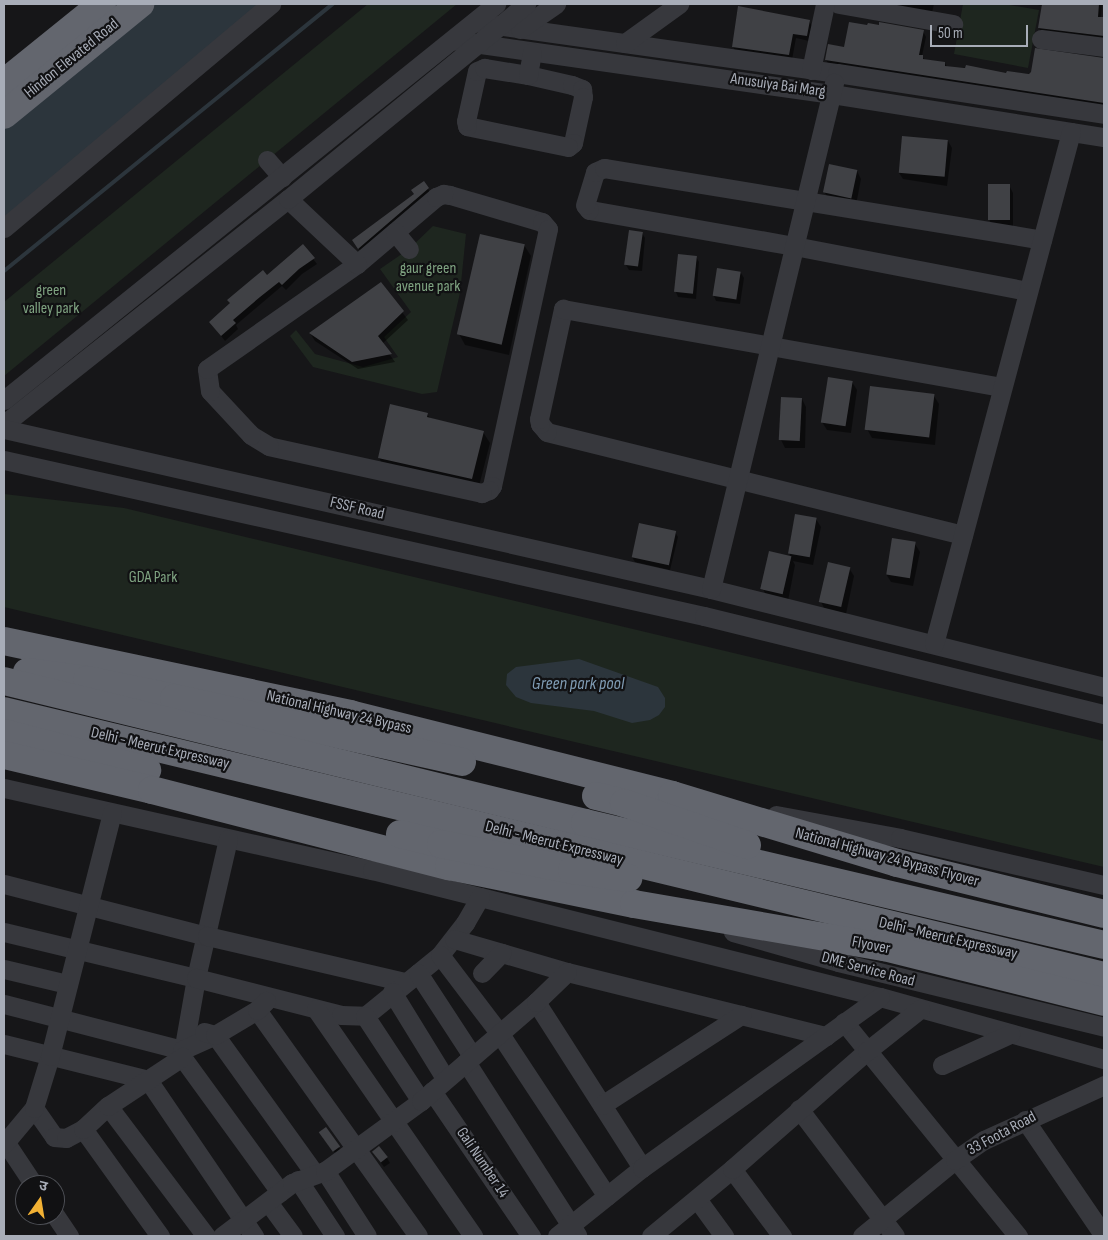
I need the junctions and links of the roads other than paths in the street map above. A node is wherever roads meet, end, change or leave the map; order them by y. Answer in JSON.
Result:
{"nodes":[{"id":1,"x":102,"y":4,"type":"edge"},
{"id":2,"x":140,"y":4,"type":"edge"},
{"id":3,"x":271,"y":4,"type":"edge"},
{"id":4,"x":496,"y":4,"type":"edge"},
{"id":5,"x":526,"y":4,"type":"edge"},
{"id":6,"x":556,"y":4,"type":"edge"},
{"id":7,"x":679,"y":4,"type":"edge"},
{"id":8,"x":825,"y":4,"type":"edge"},
{"id":9,"x":839,"y":4,"type":"edge"},
{"id":10,"x":474,"y":22,"type":"junction"},
{"id":11,"x":953,"y":24,"type":"dead end"},
{"id":12,"x":499,"y":26,"type":"junction"},
{"id":13,"x":520,"y":29,"type":"junction"},
{"id":14,"x":1041,"y":39,"type":"dead end"},
{"id":15,"x":452,"y":40,"type":"junction"},
{"id":16,"x":624,"y":43,"type":"junction"},
{"id":17,"x":477,"y":44,"type":"junction"},
{"id":18,"x":1104,"y":47,"type":"edge"},
{"id":19,"x":532,"y":52,"type":"junction"},
{"id":20,"x":811,"y":70,"type":"junction"},
{"id":21,"x":837,"y":73,"type":"junction"},
{"id":22,"x":528,"y":76,"type":"junction"},
{"id":23,"x":4,"y":83,"type":"edge"},
{"id":24,"x":832,"y":94,"type":"junction"},
{"id":25,"x":1104,"y":114,"type":"edge"},
{"id":26,"x":4,"y":115,"type":"edge"},
{"id":27,"x":1071,"y":132,"type":"junction"},
{"id":28,"x":1104,"y":137,"type":"edge"},
{"id":29,"x":267,"y":160,"type":"dead end"},
{"id":30,"x":282,"y":177,"type":"junction"},
{"id":31,"x":288,"y":199,"type":"junction"},
{"id":32,"x":806,"y":200,"type":"junction"},
{"id":33,"x":4,"y":228,"type":"edge"},
{"id":34,"x":395,"y":232,"type":"junction"},
{"id":35,"x":1042,"y":240,"type":"junction"},
{"id":36,"x":794,"y":246,"type":"junction"},
{"id":37,"x":409,"y":249,"type":"dead end"},
{"id":38,"x":357,"y":264,"type":"junction"},
{"id":39,"x":1028,"y":291,"type":"junction"},
{"id":40,"x":770,"y":346,"type":"junction"},
{"id":41,"x":1002,"y":387,"type":"junction"},
{"id":42,"x":7,"y":391,"type":"edge"},
{"id":43,"x":4,"y":424,"type":"edge"},
{"id":44,"x":4,"y":429,"type":"edge"},
{"id":45,"x":4,"y":460,"type":"edge"},
{"id":46,"x":738,"y":479,"type":"junction"},
{"id":47,"x":963,"y":535,"type":"junction"},
{"id":48,"x":710,"y":590,"type":"junction"},
{"id":49,"x":4,"y":642,"type":"edge"},
{"id":50,"x":934,"y":644,"type":"junction"},
{"id":51,"x":4,"y":668,"type":"edge"},
{"id":52,"x":4,"y":681,"type":"edge"},
{"id":53,"x":1104,"y":687,"type":"edge"},
{"id":54,"x":4,"y":711,"type":"edge"},
{"id":55,"x":1104,"y":714,"type":"edge"},
{"id":56,"x":328,"y":721,"type":"junction"},
{"id":57,"x":4,"y":732,"type":"edge"},
{"id":58,"x":4,"y":755,"type":"edge"},
{"id":59,"x":4,"y":788,"type":"edge"},
{"id":60,"x":672,"y":795,"type":"junction"},
{"id":61,"x":112,"y":813,"type":"junction"},
{"id":62,"x":312,"y":821,"type":"junction"},
{"id":63,"x":228,"y":839,"type":"junction"},
{"id":64,"x":4,"y":884,"type":"edge"},
{"id":65,"x":1104,"y":885,"type":"edge"},
{"id":66,"x":886,"y":894,"type":"junction"},
{"id":67,"x":480,"y":897,"type":"junction"},
{"id":68,"x":780,"y":899,"type":"junction"},
{"id":69,"x":88,"y":904,"type":"junction"},
{"id":70,"x":634,"y":904,"type":"junction"},
{"id":71,"x":1104,"y":914,"type":"edge"},
{"id":72,"x":4,"y":932,"type":"edge"},
{"id":73,"x":207,"y":936,"type":"junction"},
{"id":74,"x":454,"y":939,"type":"junction"},
{"id":75,"x":1104,"y":945,"type":"edge"},
{"id":76,"x":76,"y":948,"type":"junction"},
{"id":77,"x":501,"y":953,"type":"junction"},
{"id":78,"x":440,"y":955,"type":"junction"},
{"id":79,"x":4,"y":969,"type":"edge"},
{"id":80,"x":567,"y":972,"type":"junction"},
{"id":81,"x":482,"y":973,"type":"dead end"},
{"id":82,"x":1104,"y":976,"type":"edge"},
{"id":83,"x":196,"y":978,"type":"junction"},
{"id":84,"x":405,"y":982,"type":"junction"},
{"id":85,"x":67,"y":984,"type":"junction"},
{"id":86,"x":880,"y":997,"type":"junction"},
{"id":87,"x":536,"y":1002,"type":"junction"},
{"id":88,"x":1104,"y":1002,"type":"edge"},
{"id":89,"x":4,"y":1004,"type":"edge"},
{"id":90,"x":262,"y":1004,"type":"junction"},
{"id":91,"x":316,"y":1009,"type":"junction"},
{"id":92,"x":920,"y":1009,"type":"junction"},
{"id":93,"x":741,"y":1015,"type":"junction"},
{"id":94,"x":365,"y":1016,"type":"junction"},
{"id":95,"x":59,"y":1018,"type":"junction"},
{"id":96,"x":844,"y":1022,"type":"junction"},
{"id":97,"x":1104,"y":1027,"type":"edge"},
{"id":98,"x":185,"y":1028,"type":"junction"},
{"id":99,"x":500,"y":1034,"type":"junction"},
{"id":100,"x":1010,"y":1034,"type":"junction"},
{"id":101,"x":215,"y":1035,"type":"junction"},
{"id":102,"x":826,"y":1036,"type":"junction"},
{"id":103,"x":4,"y":1044,"type":"edge"},
{"id":104,"x":867,"y":1051,"type":"junction"},
{"id":105,"x":182,"y":1053,"type":"junction"},
{"id":106,"x":50,"y":1056,"type":"junction"},
{"id":107,"x":469,"y":1059,"type":"junction"},
{"id":108,"x":1104,"y":1059,"type":"edge"},
{"id":109,"x":942,"y":1065,"type":"dead end"},
{"id":110,"x":148,"y":1080,"type":"junction"},
{"id":111,"x":1104,"y":1085,"type":"edge"},
{"id":112,"x":433,"y":1090,"type":"junction"},
{"id":113,"x":108,"y":1106,"type":"junction"},
{"id":114,"x":602,"y":1106,"type":"junction"},
{"id":115,"x":34,"y":1108,"type":"junction"},
{"id":116,"x":799,"y":1109,"type":"junction"},
{"id":117,"x":1024,"y":1120,"type":"junction"},
{"id":118,"x":393,"y":1122,"type":"junction"},
{"id":119,"x":83,"y":1129,"type":"junction"},
{"id":120,"x":4,"y":1142,"type":"edge"},
{"id":121,"x":357,"y":1149,"type":"junction"},
{"id":122,"x":955,"y":1160,"type":"junction"},
{"id":123,"x":642,"y":1168,"type":"junction"},
{"id":124,"x":732,"y":1169,"type":"junction"},
{"id":125,"x":27,"y":1175,"type":"edge"},
{"id":126,"x":313,"y":1175,"type":"junction"},
{"id":127,"x":607,"y":1196,"type":"junction"},
{"id":128,"x":274,"y":1197,"type":"junction"},
{"id":129,"x":697,"y":1199,"type":"junction"},
{"id":130,"x":243,"y":1220,"type":"junction"},
{"id":131,"x":882,"y":1220,"type":"junction"},
{"id":132,"x":62,"y":1225,"type":"edge"},
{"id":133,"x":568,"y":1233,"type":"edge"},
{"id":134,"x":660,"y":1234,"type":"edge"},
{"id":135,"x":69,"y":1236,"type":"edge"},
{"id":136,"x":160,"y":1236,"type":"edge"},
{"id":137,"x":206,"y":1236,"type":"edge"},
{"id":138,"x":222,"y":1236,"type":"edge"},
{"id":139,"x":254,"y":1236,"type":"edge"},
{"id":140,"x":293,"y":1236,"type":"edge"},
{"id":141,"x":335,"y":1236,"type":"edge"},
{"id":142,"x":367,"y":1236,"type":"edge"},
{"id":143,"x":418,"y":1236,"type":"edge"},
{"id":144,"x":473,"y":1236,"type":"edge"},
{"id":145,"x":531,"y":1236,"type":"edge"},
{"id":146,"x":724,"y":1236,"type":"edge"},
{"id":147,"x":782,"y":1236,"type":"edge"},
{"id":148,"x":862,"y":1236,"type":"edge"},
{"id":149,"x":895,"y":1236,"type":"edge"},
{"id":150,"x":1018,"y":1236,"type":"edge"},
{"id":151,"x":1104,"y":1236,"type":"edge"}],
"edges":[{"from":1,"to":23,"type":"highway","name":"Hindon Elevated Road"},
{"from":2,"to":26,"type":"highway","name":"Hindon Elevated Road"},
{"from":3,"to":33,"type":"street"},
{"from":4,"to":10,"type":"street"},
{"from":5,"to":12,"type":"street"},
{"from":6,"to":13,"type":"street"},
{"from":7,"to":16,"type":"street"},
{"from":8,"to":20,"type":"street"},
{"from":9,"to":11,"type":"street"},
{"from":10,"to":12,"type":"street","name":"Anusuiya Bai Marg"},
{"from":10,"to":15,"type":"street"},
{"from":12,"to":13,"type":"street","name":"Anusuiya Bai Marg"},
{"from":12,"to":17,"type":"street"},
{"from":13,"to":16,"type":"street","name":"Anusuiya Bai Marg"},
{"from":14,"to":18,"type":"street"},
{"from":15,"to":17,"type":"street","name":"Anusuiya Bai Marg"},
{"from":15,"to":30,"type":"street"},
{"from":16,"to":20,"type":"street","name":"Anusuiya Bai Marg"},
{"from":17,"to":19,"type":"street","name":"Anusuiya Bai Marg"},
{"from":17,"to":31,"type":"street"},
{"from":19,"to":22,"type":"street"},
{"from":19,"to":24,"type":"street","name":"Anusuiya Bai Marg"},
{"from":20,"to":21,"type":"street","name":"Anusuiya Bai Marg"},
{"from":21,"to":24,"type":"street"},
{"from":21,"to":25,"type":"street","name":"Anusuiya Bai Marg"},
{"from":22,"to":22,"type":"street"},
{"from":24,"to":27,"type":"street","name":"Anusuiya Bai Marg"},
{"from":24,"to":32,"type":"street"},
{"from":27,"to":28,"type":"street","name":"Anusuiya Bai Marg"},
{"from":27,"to":35,"type":"street"},
{"from":29,"to":30,"type":"street"},
{"from":30,"to":42,"type":"street"},
{"from":31,"to":38,"type":"street"},
{"from":31,"to":43,"type":"street"},
{"from":32,"to":35,"type":"street"},
{"from":32,"to":36,"type":"street"},
{"from":32,"to":36,"type":"street"},
{"from":34,"to":37,"type":"street"},
{"from":34,"to":38,"type":"street"},
{"from":34,"to":38,"type":"street"},
{"from":35,"to":39,"type":"street"},
{"from":36,"to":39,"type":"street"},
{"from":36,"to":40,"type":"street"},
{"from":39,"to":41,"type":"street"},
{"from":40,"to":41,"type":"street"},
{"from":40,"to":46,"type":"street"},
{"from":40,"to":46,"type":"street"},
{"from":41,"to":47,"type":"street"},
{"from":44,"to":48,"type":"street","name":"FSSF Road"},
{"from":45,"to":55,"type":"street"},
{"from":46,"to":47,"type":"street"},
{"from":46,"to":48,"type":"street"},
{"from":47,"to":50,"type":"street"},
{"from":48,"to":50,"type":"street","name":"FSSF Road"},
{"from":49,"to":56,"type":"highway","name":"National Highway 24 Bypass"},
{"from":50,"to":53,"type":"street","name":"FSSF Road"},
{"from":51,"to":56,"type":"highway"},
{"from":52,"to":66,"type":"highway","name":"Delhi - Meerut Expressway"},
{"from":54,"to":68,"type":"highway","name":"Delhi - Meerut Expressway"},
{"from":56,"to":60,"type":"highway","name":"National Highway 24 Bypass"},
{"from":56,"to":66,"type":"highway"},
{"from":57,"to":62,"type":"highway"},
{"from":58,"to":62,"type":"highway"},
{"from":59,"to":61,"type":"street"},
{"from":60,"to":65,"type":"street"},
{"from":60,"to":71,"type":"highway","name":"National Highway 24 Bypass Flyover"},
{"from":61,"to":63,"type":"street"},
{"from":61,"to":69,"type":"street"},
{"from":62,"to":68,"type":"highway"},
{"from":62,"to":70,"type":"highway","name":"Flyover"},
{"from":63,"to":67,"type":"street"},
{"from":63,"to":73,"type":"street"},
{"from":64,"to":69,"type":"street"},
{"from":66,"to":75,"type":"highway","name":"Delhi - Meerut Expressway"},
{"from":67,"to":74,"type":"street"},
{"from":67,"to":86,"type":"street"},
{"from":68,"to":82,"type":"highway","name":"Delhi - Meerut Expressway"},
{"from":69,"to":73,"type":"street"},
{"from":69,"to":76,"type":"street"},
{"from":70,"to":88,"type":"highway","name":"Flyover"},
{"from":70,"to":97,"type":"street","name":"DME Service Road"},
{"from":72,"to":76,"type":"street"},
{"from":73,"to":83,"type":"street"},
{"from":73,"to":84,"type":"street"},
{"from":74,"to":77,"type":"street"},
{"from":74,"to":78,"type":"street"},
{"from":76,"to":83,"type":"street"},
{"from":76,"to":85,"type":"street"},
{"from":77,"to":80,"type":"street"},
{"from":77,"to":81,"type":"street"},
{"from":78,"to":84,"type":"street"},
{"from":78,"to":99,"type":"street"},
{"from":79,"to":85,"type":"street"},
{"from":80,"to":87,"type":"street"},
{"from":80,"to":93,"type":"street"},
{"from":83,"to":90,"type":"street"},
{"from":83,"to":98,"type":"street"},
{"from":84,"to":94,"type":"street"},
{"from":84,"to":107,"type":"street"},
{"from":84,"to":112,"type":"street"},
{"from":85,"to":95,"type":"street"},
{"from":86,"to":92,"type":"street"},
{"from":86,"to":96,"type":"street"},
{"from":87,"to":99,"type":"street"},
{"from":87,"to":114,"type":"street"},
{"from":89,"to":95,"type":"street"},
{"from":90,"to":91,"type":"street"},
{"from":90,"to":101,"type":"street"},
{"from":90,"to":121,"type":"street"},
{"from":91,"to":94,"type":"street"},
{"from":91,"to":118,"type":"street"},
{"from":92,"to":100,"type":"street"},
{"from":92,"to":104,"type":"street"},
{"from":93,"to":102,"type":"street"},
{"from":93,"to":114,"type":"street"},
{"from":94,"to":112,"type":"street","name":"Gali Number 14"},
{"from":95,"to":105,"type":"street"},
{"from":95,"to":106,"type":"street"},
{"from":96,"to":102,"type":"street"},
{"from":96,"to":104,"type":"street"},
{"from":98,"to":101,"type":"street"},
{"from":98,"to":105,"type":"street"},
{"from":99,"to":107,"type":"street"},
{"from":99,"to":127,"type":"street"},
{"from":100,"to":108,"type":"street"},
{"from":100,"to":109,"type":"street"},
{"from":101,"to":105,"type":"street"},
{"from":101,"to":126,"type":"street"},
{"from":102,"to":123,"type":"street"},
{"from":103,"to":106,"type":"street"},
{"from":104,"to":116,"type":"street"},
{"from":104,"to":122,"type":"street"},
{"from":105,"to":110,"type":"street"},
{"from":105,"to":128,"type":"street"},
{"from":106,"to":110,"type":"street"},
{"from":106,"to":115,"type":"street"},
{"from":107,"to":112,"type":"street"},
{"from":107,"to":133,"type":"street"},
{"from":110,"to":113,"type":"street"},
{"from":110,"to":130,"type":"street"},
{"from":111,"to":117,"type":"street","name":"33 Foota Road"},
{"from":112,"to":118,"type":"street"},
{"from":112,"to":145,"type":"street","name":"Gali Number 14"},
{"from":113,"to":119,"type":"street"},
{"from":113,"to":137,"type":"street"},
{"from":114,"to":123,"type":"street"},
{"from":115,"to":119,"type":"street"},
{"from":115,"to":120,"type":"street"},
{"from":116,"to":124,"type":"street"},
{"from":116,"to":131,"type":"street"},
{"from":117,"to":122,"type":"street","name":"33 Foota Road"},
{"from":117,"to":151,"type":"street"},
{"from":118,"to":121,"type":"street"},
{"from":118,"to":144,"type":"street"},
{"from":119,"to":136,"type":"street"},
{"from":120,"to":125,"type":"street"},
{"from":121,"to":126,"type":"street"},
{"from":121,"to":143,"type":"street"},
{"from":122,"to":131,"type":"street","name":"33 Foota Road"},
{"from":122,"to":150,"type":"street"},
{"from":123,"to":127,"type":"street"},
{"from":124,"to":129,"type":"street"},
{"from":124,"to":147,"type":"street"},
{"from":126,"to":128,"type":"street"},
{"from":126,"to":141,"type":"street"},
{"from":126,"to":142,"type":"street"},
{"from":127,"to":133,"type":"street"},
{"from":128,"to":130,"type":"street"},
{"from":128,"to":140,"type":"street"},
{"from":129,"to":134,"type":"street"},
{"from":129,"to":146,"type":"street"},
{"from":130,"to":138,"type":"street"},
{"from":130,"to":139,"type":"street"},
{"from":131,"to":148,"type":"street","name":"33 Foota Road"},
{"from":131,"to":149,"type":"street"},
{"from":132,"to":135,"type":"street"}]}
